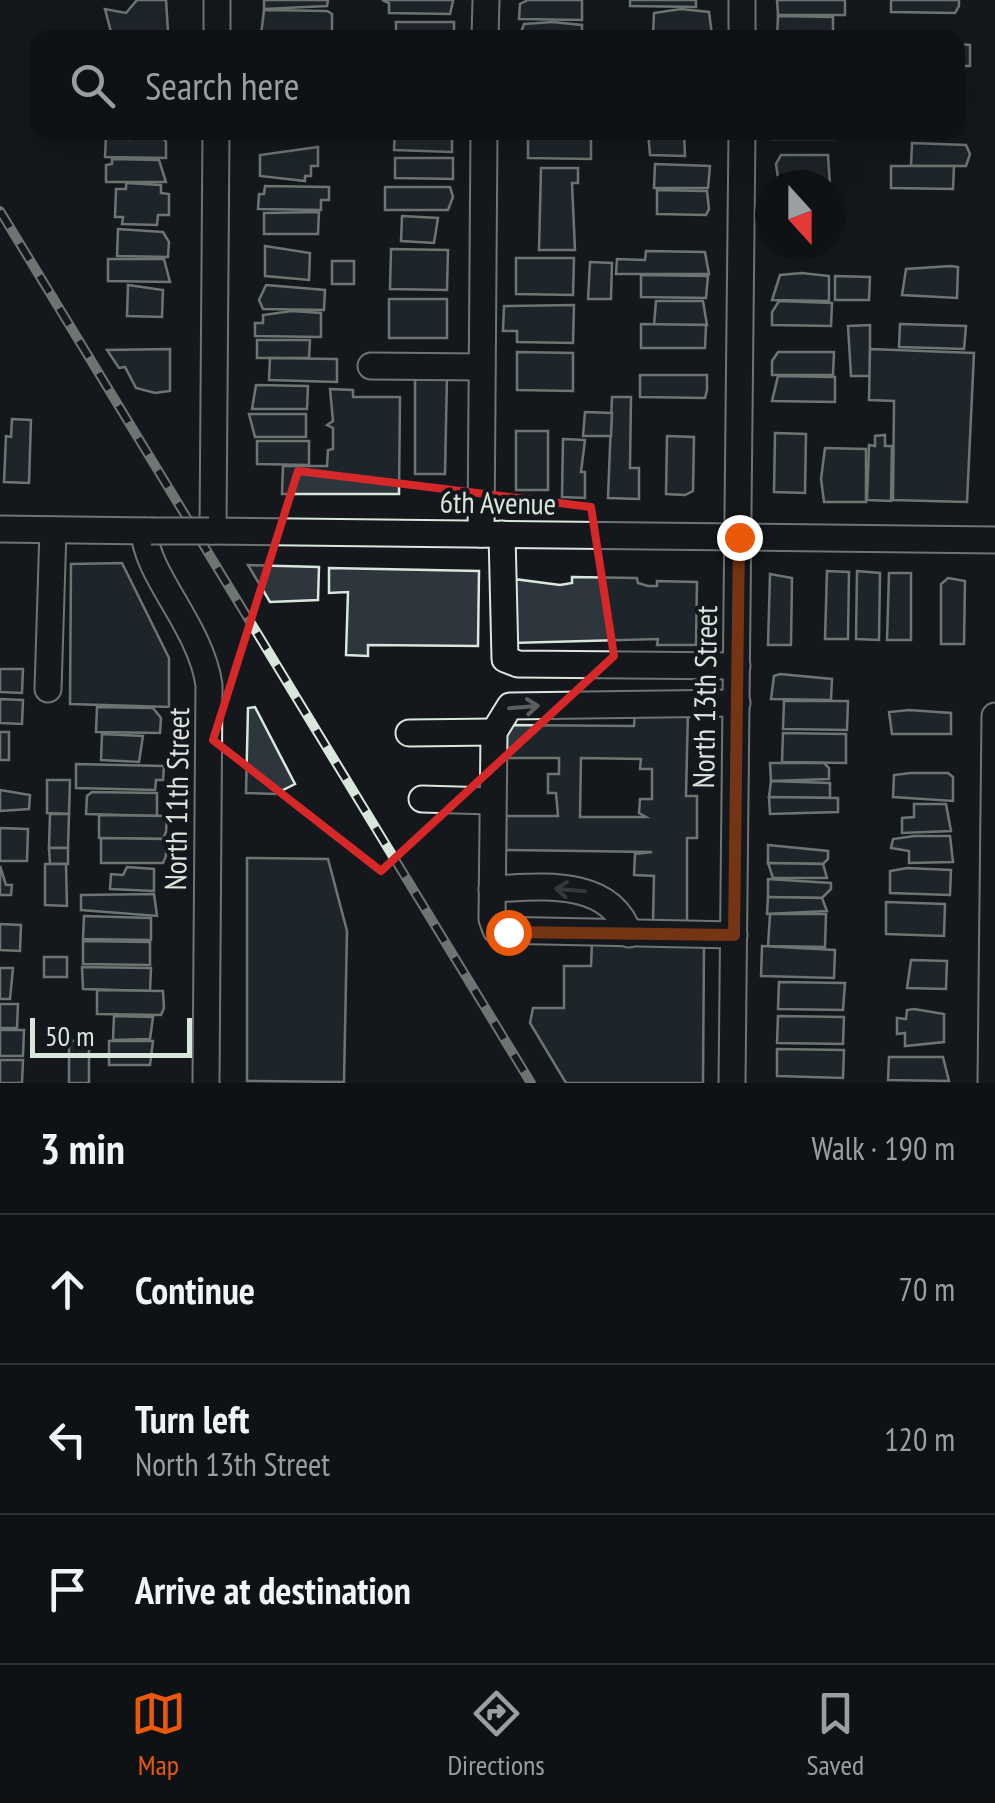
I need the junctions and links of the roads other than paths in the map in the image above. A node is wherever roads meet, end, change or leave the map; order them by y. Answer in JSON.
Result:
{"nodes":[{"id":1,"x":217,"y":0,"type":"edge"},
{"id":2,"x":486,"y":0,"type":"edge"},
{"id":3,"x":742,"y":0,"type":"edge"},
{"id":4,"x":217,"y":30,"type":"edge"},
{"id":5,"x":486,"y":30,"type":"edge"},
{"id":6,"x":742,"y":30,"type":"edge"},
{"id":7,"x":216,"y":140,"type":"edge"},
{"id":8,"x":484,"y":140,"type":"edge"},
{"id":9,"x":742,"y":140,"type":"edge"},
{"id":10,"x":371,"y":366,"type":"dead end"},
{"id":11,"x":482,"y":367,"type":"junction"},
{"id":12,"x":0,"y":530,"type":"edge"},
{"id":13,"x":53,"y":530,"type":"junction"},
{"id":14,"x":147,"y":531,"type":"junction"},
{"id":15,"x":211,"y":531,"type":"junction"},
{"id":16,"x":492,"y":534,"type":"junction"},
{"id":17,"x":739,"y":537,"type":"junction"},
{"id":18,"x":995,"y":540,"type":"edge"},
{"id":19,"x":738,"y":666,"type":"junction"},
{"id":20,"x":48,"y":689,"type":"dead end"},
{"id":21,"x":737,"y":703,"type":"junction"},
{"id":22,"x":995,"y":716,"type":"edge"},
{"id":23,"x":494,"y":732,"type":"junction"},
{"id":24,"x":409,"y":733,"type":"dead end"},
{"id":25,"x":422,"y":800,"type":"dead end"},
{"id":26,"x":492,"y":801,"type":"junction"},
{"id":27,"x":492,"y":888,"type":"junction"},
{"id":28,"x":629,"y":934,"type":"junction"},
{"id":29,"x":734,"y":935,"type":"junction"},
{"id":30,"x":206,"y":1083,"type":"edge"},
{"id":31,"x":732,"y":1083,"type":"edge"},
{"id":32,"x":991,"y":1083,"type":"edge"}],
"edges":[{"from":1,"to":4,"type":"street"},
{"from":2,"to":5,"type":"street"},
{"from":3,"to":6,"type":"street"},
{"from":7,"to":15,"type":"street"},
{"from":8,"to":11,"type":"street"},
{"from":9,"to":17,"type":"street","name":"North 13th Street"},
{"from":10,"to":11,"type":"street"},
{"from":11,"to":16,"type":"street"},
{"from":12,"to":13,"type":"street","name":"6th Avenue"},
{"from":13,"to":14,"type":"street","name":"6th Avenue"},
{"from":13,"to":20,"type":"street"},
{"from":14,"to":15,"type":"street","name":"6th Avenue","bridge":true},
{"from":14,"to":30,"type":"street","name":"North 11th Street"},
{"from":15,"to":16,"type":"street","name":"6th Avenue"},
{"from":16,"to":17,"type":"street","name":"6th Avenue"},
{"from":16,"to":19,"type":"street"},
{"from":17,"to":18,"type":"street","name":"6th Avenue"},
{"from":17,"to":19,"type":"street","name":"North 13th Street"},
{"from":19,"to":21,"type":"street","name":"North 13th Street"},
{"from":23,"to":21,"type":"street","one_way":true},
{"from":21,"to":29,"type":"street","name":"North 13th Street"},
{"from":22,"to":32,"type":"street"},
{"from":23,"to":24,"type":"street"},
{"from":23,"to":26,"type":"street"},
{"from":25,"to":26,"type":"street"},
{"from":26,"to":27,"type":"street"},
{"from":28,"to":27,"type":"street","one_way":true},
{"from":27,"to":28,"type":"street"},
{"from":28,"to":29,"type":"street"},
{"from":29,"to":31,"type":"street","name":"North 13th Street"}]}
